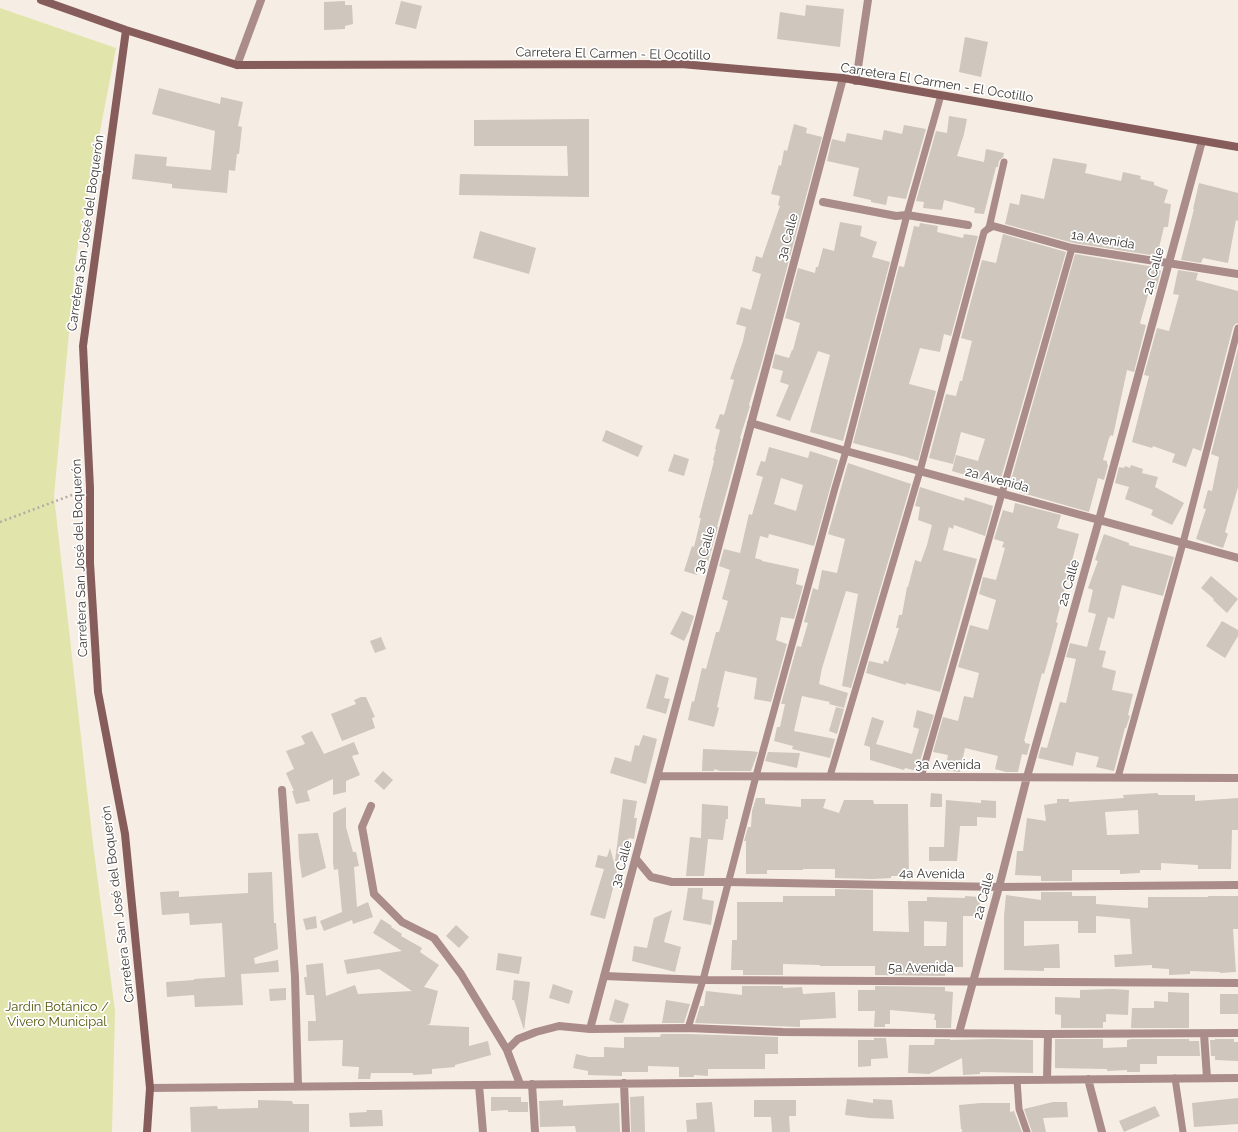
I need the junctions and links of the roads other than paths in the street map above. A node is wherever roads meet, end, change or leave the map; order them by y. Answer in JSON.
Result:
{"nodes":[{"id":1,"x":41,"y":0,"type":"edge"},
{"id":2,"x":261,"y":0,"type":"edge"},
{"id":3,"x":868,"y":0,"type":"edge"},
{"id":4,"x":126,"y":30,"type":"junction"},
{"id":5,"x":236,"y":65,"type":"junction"},
{"id":6,"x":842,"y":78,"type":"junction"},
{"id":7,"x":856,"y":81,"type":"junction"},
{"id":8,"x":941,"y":95,"type":"junction"},
{"id":9,"x":1202,"y":141,"type":"junction"},
{"id":10,"x":1238,"y":146,"type":"edge"},
{"id":11,"x":1004,"y":162,"type":"dead end"},
{"id":12,"x":823,"y":202,"type":"dead end"},
{"id":13,"x":907,"y":215,"type":"junction"},
{"id":14,"x":968,"y":225,"type":"dead end"},
{"id":15,"x":989,"y":228,"type":"junction"},
{"id":16,"x":1072,"y":248,"type":"junction"},
{"id":17,"x":1168,"y":263,"type":"junction"},
{"id":18,"x":1238,"y":274,"type":"edge"},
{"id":19,"x":1238,"y":328,"type":"edge"},
{"id":20,"x":751,"y":423,"type":"junction"},
{"id":21,"x":846,"y":451,"type":"junction"},
{"id":22,"x":920,"y":471,"type":"junction"},
{"id":23,"x":1001,"y":493,"type":"junction"},
{"id":24,"x":1099,"y":520,"type":"junction"},
{"id":25,"x":1183,"y":543,"type":"junction"},
{"id":26,"x":1238,"y":558,"type":"edge"},
{"id":27,"x":658,"y":776,"type":"junction"},
{"id":28,"x":756,"y":776,"type":"junction"},
{"id":29,"x":830,"y":776,"type":"junction"},
{"id":30,"x":921,"y":777,"type":"junction"},
{"id":31,"x":1027,"y":777,"type":"junction"},
{"id":32,"x":1118,"y":778,"type":"junction"},
{"id":33,"x":1238,"y":778,"type":"edge"},
{"id":34,"x":282,"y":790,"type":"dead end"},
{"id":35,"x":371,"y":806,"type":"dead end"},
{"id":36,"x":636,"y":859,"type":"junction"},
{"id":37,"x":728,"y":882,"type":"junction"},
{"id":38,"x":1238,"y":885,"type":"edge"},
{"id":39,"x":999,"y":887,"type":"junction"},
{"id":40,"x":604,"y":976,"type":"junction"},
{"id":41,"x":703,"y":980,"type":"junction"},
{"id":42,"x":974,"y":981,"type":"junction"},
{"id":43,"x":1238,"y":983,"type":"edge"},
{"id":44,"x":590,"y":1028,"type":"junction"},
{"id":45,"x":688,"y":1028,"type":"junction"},
{"id":46,"x":960,"y":1033,"type":"junction"},
{"id":47,"x":1048,"y":1034,"type":"junction"},
{"id":48,"x":1204,"y":1034,"type":"junction"},
{"id":49,"x":1238,"y":1034,"type":"edge"},
{"id":50,"x":507,"y":1050,"type":"junction"},
{"id":51,"x":1175,"y":1078,"type":"junction"},
{"id":52,"x":1207,"y":1078,"type":"junction"},
{"id":53,"x":1238,"y":1078,"type":"edge"},
{"id":54,"x":1046,"y":1079,"type":"junction"},
{"id":55,"x":1088,"y":1079,"type":"junction"},
{"id":56,"x":1017,"y":1080,"type":"junction"},
{"id":57,"x":624,"y":1083,"type":"junction"},
{"id":58,"x":480,"y":1084,"type":"junction"},
{"id":59,"x":520,"y":1084,"type":"junction"},
{"id":60,"x":532,"y":1084,"type":"junction"},
{"id":61,"x":298,"y":1086,"type":"junction"},
{"id":62,"x":150,"y":1088,"type":"junction"},
{"id":63,"x":148,"y":1132,"type":"edge"},
{"id":64,"x":483,"y":1132,"type":"edge"},
{"id":65,"x":535,"y":1132,"type":"edge"},
{"id":66,"x":626,"y":1132,"type":"edge"},
{"id":67,"x":1027,"y":1132,"type":"edge"},
{"id":68,"x":1102,"y":1132,"type":"edge"},
{"id":69,"x":1183,"y":1132,"type":"edge"}],
"edges":[{"from":1,"to":4,"type":"main road","name":"Carretera El Carmen - El Ocotillo"},
{"from":2,"to":5,"type":"street"},
{"from":3,"to":7,"type":"street"},
{"from":4,"to":5,"type":"main road","name":"Carretera El Carmen - El Ocotillo"},
{"from":4,"to":62,"type":"main road","name":"Carretera San José del Boquerón"},
{"from":5,"to":6,"type":"main road","name":"Carretera El Carmen - El Ocotillo"},
{"from":6,"to":7,"type":"main road","name":"Carretera El Carmen - El Ocotillo"},
{"from":6,"to":20,"type":"street","name":"3a Calle"},
{"from":7,"to":8,"type":"main road","name":"Carretera El Carmen - El Ocotillo"},
{"from":8,"to":9,"type":"main road","name":"Carretera El Carmen - El Ocotillo"},
{"from":8,"to":13,"type":"lane"},
{"from":9,"to":10,"type":"main road","name":"Carretera El Carmen - El Ocotillo"},
{"from":9,"to":17,"type":"street","name":"2a Calle"},
{"from":11,"to":15,"type":"lane"},
{"from":12,"to":13,"type":"street"},
{"from":13,"to":14,"type":"street"},
{"from":13,"to":21,"type":"lane"},
{"from":15,"to":16,"type":"street","name":"1a Avenida"},
{"from":15,"to":22,"type":"lane"},
{"from":16,"to":17,"type":"street","name":"1a Avenida"},
{"from":16,"to":23,"type":"lane"},
{"from":17,"to":18,"type":"street","name":"1a Avenida"},
{"from":17,"to":24,"type":"street","name":"2a Calle"},
{"from":19,"to":25,"type":"lane"},
{"from":20,"to":21,"type":"street","name":"2a Avenida"},
{"from":20,"to":27,"type":"street","name":"3a Calle"},
{"from":21,"to":22,"type":"street","name":"2a Avenida"},
{"from":21,"to":28,"type":"lane"},
{"from":22,"to":23,"type":"street","name":"2a Avenida"},
{"from":22,"to":29,"type":"lane"},
{"from":23,"to":24,"type":"street","name":"2a Avenida"},
{"from":23,"to":30,"type":"lane"},
{"from":24,"to":25,"type":"street","name":"2a Avenida"},
{"from":24,"to":31,"type":"street","name":"2a Calle"},
{"from":25,"to":26,"type":"street","name":"2a Avenida"},
{"from":25,"to":32,"type":"lane"},
{"from":27,"to":28,"type":"street","name":"3a Avenida"},
{"from":27,"to":36,"type":"street","name":"3a Calle"},
{"from":28,"to":29,"type":"street","name":"3a Avenida"},
{"from":28,"to":37,"type":"lane"},
{"from":29,"to":30,"type":"street","name":"3a Avenida"},
{"from":30,"to":31,"type":"street","name":"3a Avenida"},
{"from":31,"to":32,"type":"street","name":"3a Avenida"},
{"from":31,"to":39,"type":"street","name":"2a Calle"},
{"from":32,"to":33,"type":"street","name":"3a Avenida"},
{"from":34,"to":61,"type":"street"},
{"from":35,"to":50,"type":"street"},
{"from":36,"to":37,"type":"street","name":"4a Avenida"},
{"from":36,"to":40,"type":"street","name":"3a Calle"},
{"from":37,"to":39,"type":"street","name":"4a Avenida"},
{"from":37,"to":41,"type":"lane"},
{"from":38,"to":39,"type":"street","name":"4a Avenida"},
{"from":39,"to":42,"type":"street","name":"2a Calle"},
{"from":40,"to":41,"type":"street","name":"5a Avenida"},
{"from":40,"to":44,"type":"street","name":"3a Calle"},
{"from":41,"to":42,"type":"street","name":"5a Avenida"},
{"from":41,"to":45,"type":"lane"},
{"from":42,"to":43,"type":"street","name":"5a Avenida"},
{"from":42,"to":46,"type":"street","name":"2a Calle"},
{"from":44,"to":45,"type":"street"},
{"from":44,"to":50,"type":"street"},
{"from":45,"to":46,"type":"street"},
{"from":46,"to":47,"type":"street"},
{"from":47,"to":48,"type":"street"},
{"from":47,"to":54,"type":"street"},
{"from":48,"to":49,"type":"street"},
{"from":48,"to":52,"type":"street"},
{"from":50,"to":59,"type":"street"},
{"from":51,"to":52,"type":"street"},
{"from":51,"to":55,"type":"street"},
{"from":51,"to":69,"type":"lane"},
{"from":52,"to":53,"type":"street"},
{"from":54,"to":55,"type":"street"},
{"from":54,"to":56,"type":"street"},
{"from":55,"to":68,"type":"street"},
{"from":56,"to":57,"type":"street"},
{"from":56,"to":67,"type":"lane"},
{"from":57,"to":60,"type":"street"},
{"from":57,"to":66,"type":"street"},
{"from":58,"to":59,"type":"street"},
{"from":58,"to":61,"type":"street"},
{"from":58,"to":64,"type":"street"},
{"from":59,"to":60,"type":"street"},
{"from":60,"to":65,"type":"street"},
{"from":61,"to":62,"type":"street"},
{"from":62,"to":63,"type":"main road","name":"Carretera San José del Boquerón"}]}
